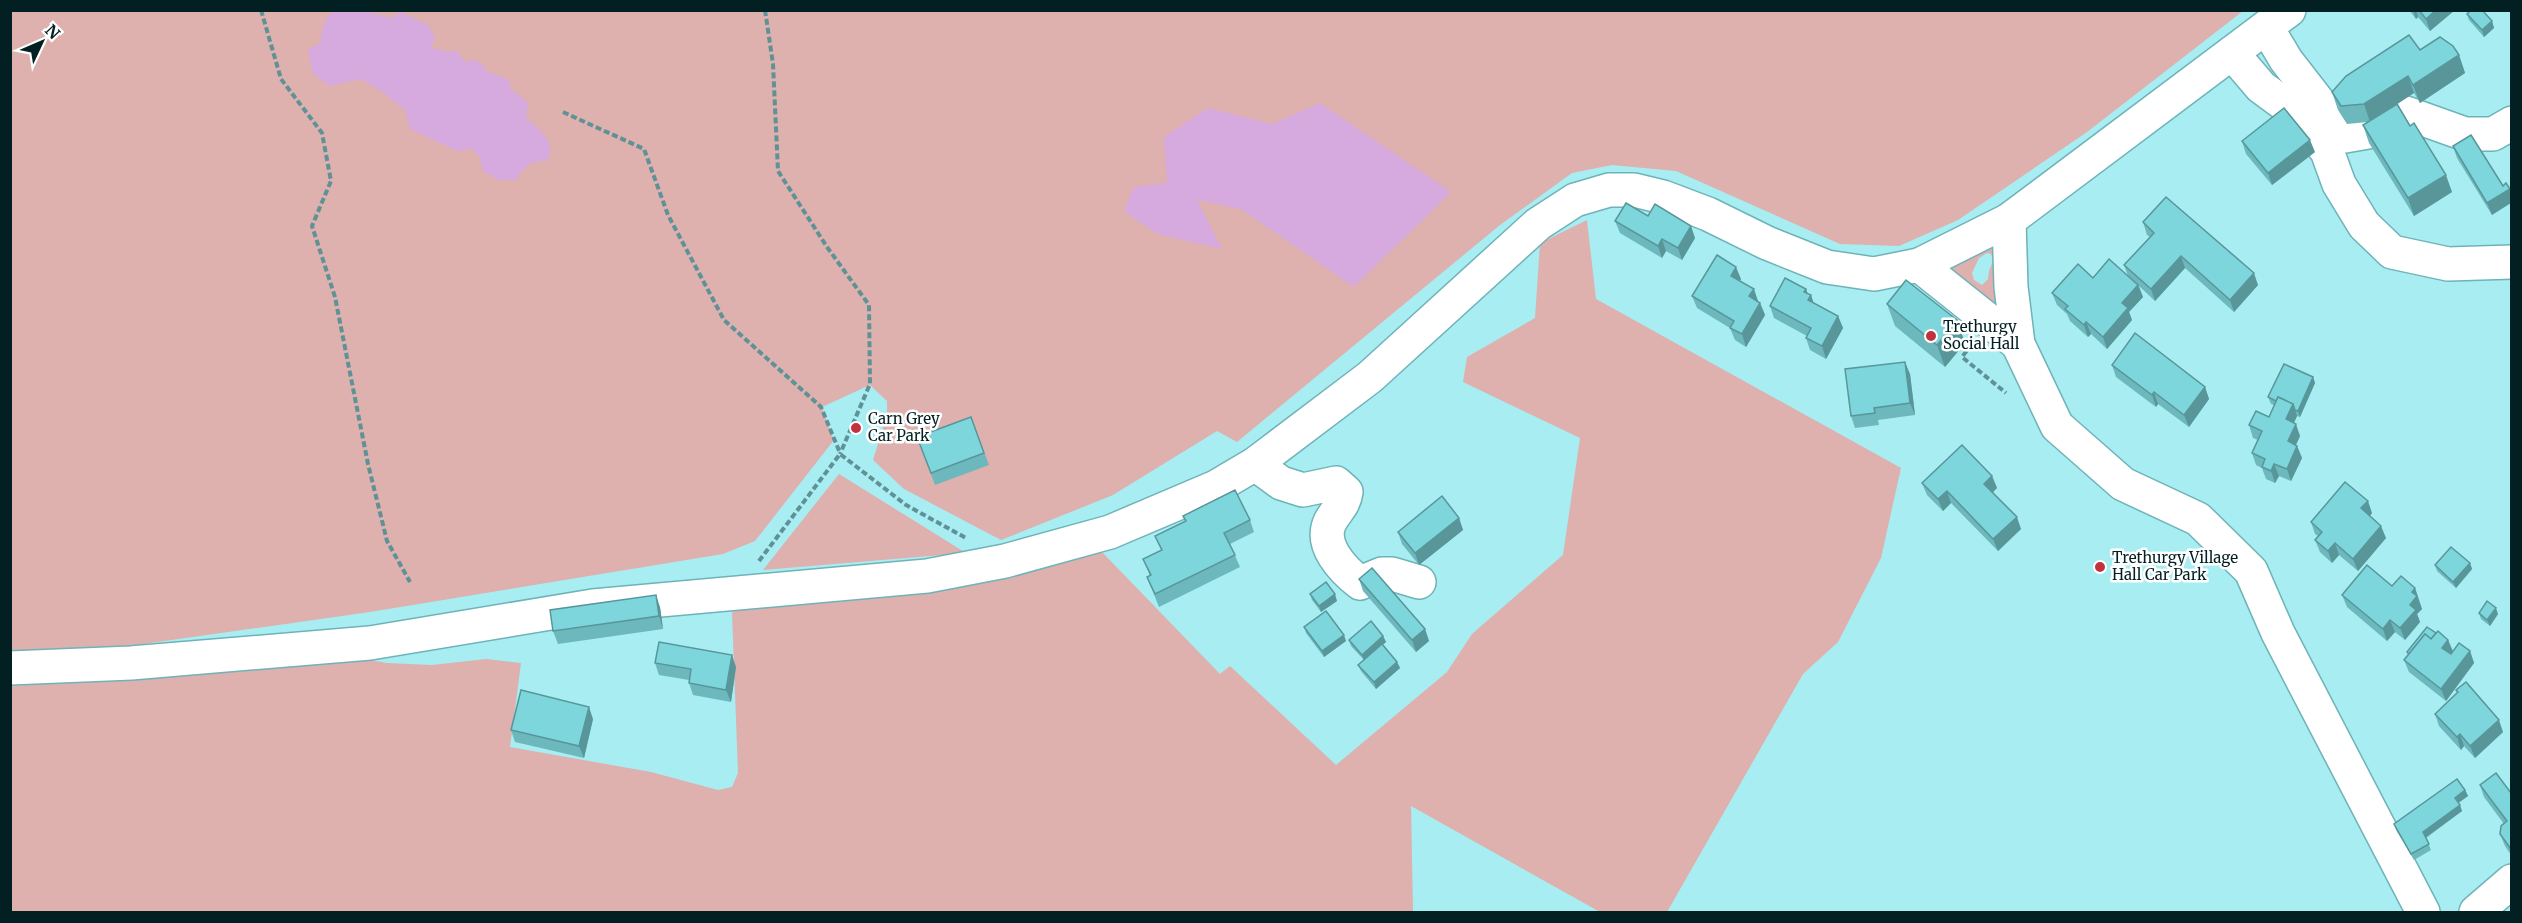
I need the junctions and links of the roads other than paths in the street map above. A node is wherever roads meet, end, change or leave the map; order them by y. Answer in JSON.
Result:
{"nodes":[{"id":1,"x":2278,"y":19,"type":"edge"},
{"id":2,"x":2232,"y":53,"type":"junction"},
{"id":3,"x":2511,"y":123,"type":"edge"},
{"id":4,"x":2009,"y":220,"type":"junction"},
{"id":5,"x":2511,"y":262,"type":"edge"},
{"id":6,"x":1919,"y":265,"type":"junction"},
{"id":7,"x":2018,"y":344,"type":"junction"},
{"id":8,"x":1255,"y":464,"type":"junction"},
{"id":9,"x":1419,"y":582,"type":"dead end"},
{"id":10,"x":10,"y":668,"type":"edge"},
{"id":11,"x":2511,"y":880,"type":"edge"},
{"id":12,"x":2422,"y":912,"type":"edge"},
{"id":13,"x":2476,"y":912,"type":"edge"}],
"edges":[{"from":1,"to":2,"type":"street"},
{"from":1,"to":3,"type":"street"},
{"from":2,"to":4,"type":"street"},
{"from":2,"to":5,"type":"street"},
{"from":4,"to":6,"type":"street"},
{"from":4,"to":7,"type":"street"},
{"from":6,"to":7,"type":"street"},
{"from":6,"to":8,"type":"street"},
{"from":7,"to":12,"type":"street"},
{"from":8,"to":9,"type":"street"},
{"from":8,"to":10,"type":"street"},
{"from":11,"to":13,"type":"street"}]}
